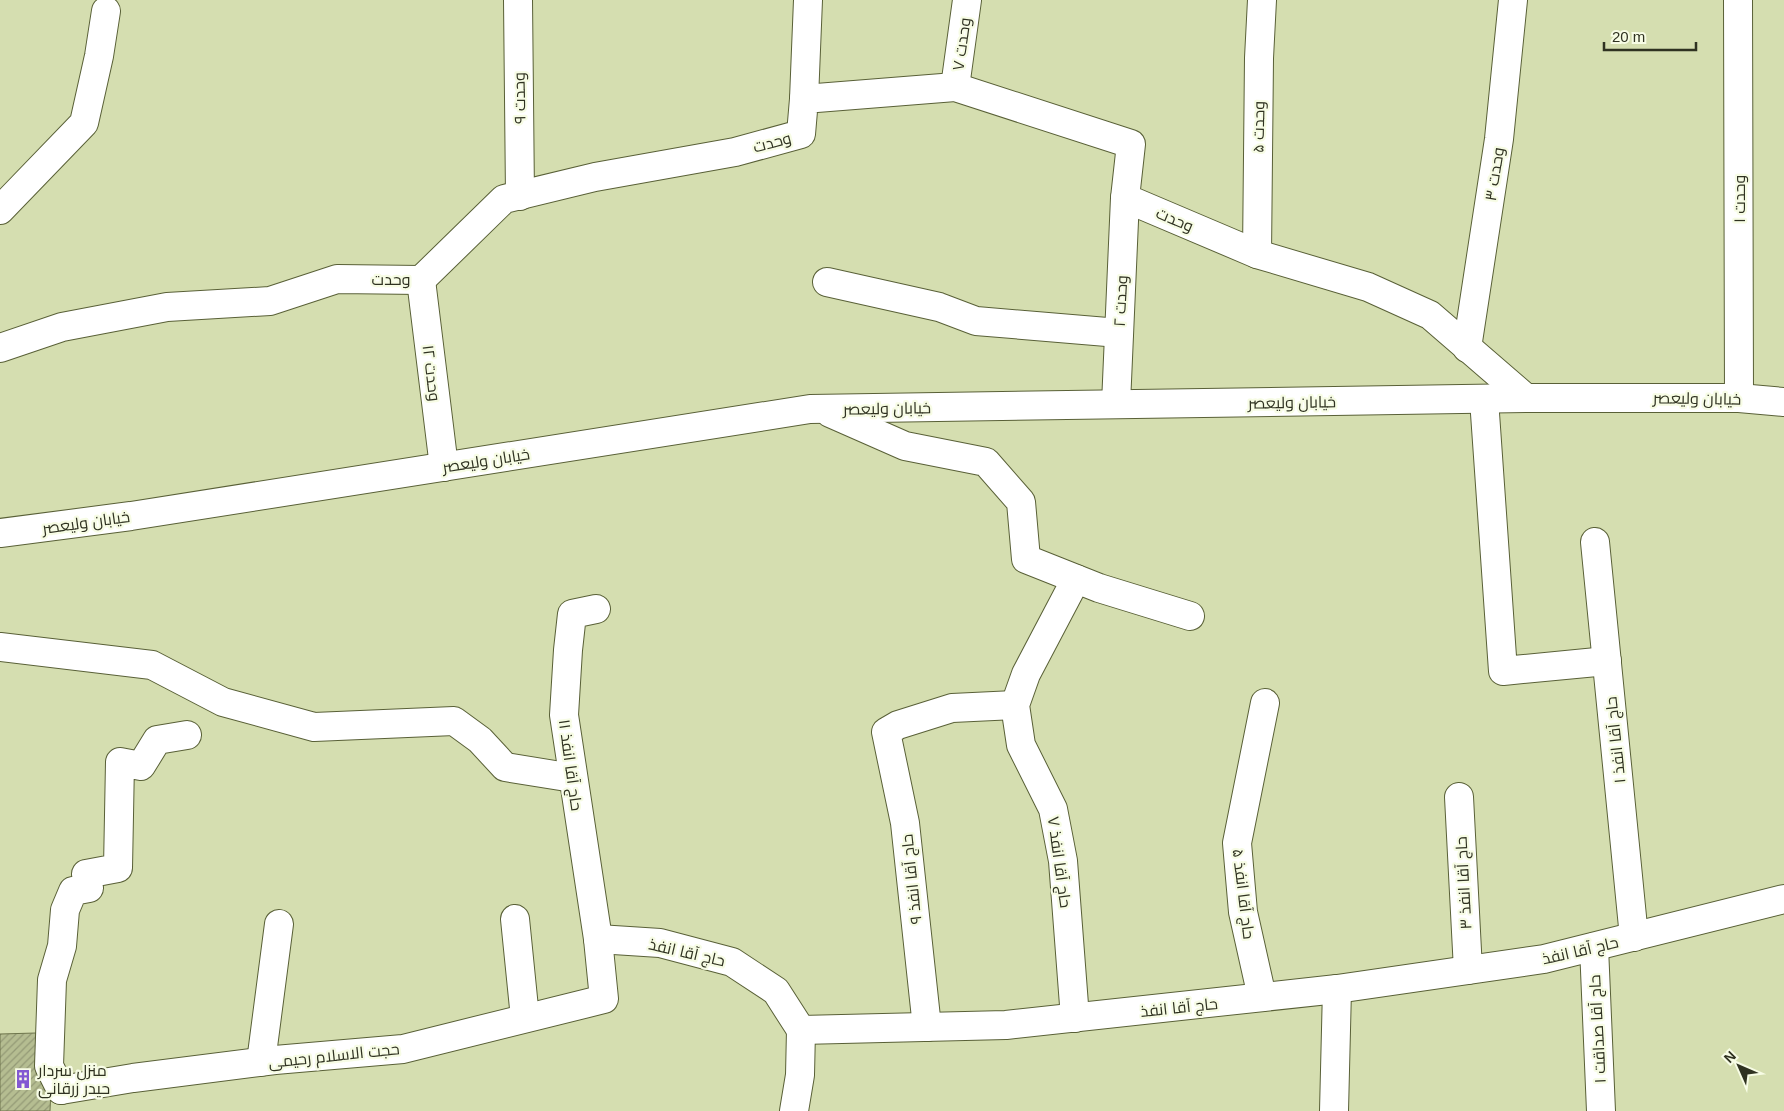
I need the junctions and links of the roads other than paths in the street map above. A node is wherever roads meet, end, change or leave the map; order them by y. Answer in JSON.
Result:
{"nodes":[{"id":1,"x":518,"y":0,"type":"edge"},
{"id":2,"x":808,"y":0,"type":"edge"},
{"id":3,"x":967,"y":0,"type":"edge"},
{"id":4,"x":1262,"y":0,"type":"edge"},
{"id":5,"x":1513,"y":0,"type":"edge"},
{"id":6,"x":1738,"y":0,"type":"edge"},
{"id":7,"x":106,"y":10,"type":"dead end"},
{"id":8,"x":955,"y":87,"type":"junction"},
{"id":9,"x":804,"y":99,"type":"junction"},
{"id":10,"x":520,"y":196,"type":"junction"},
{"id":11,"x":1125,"y":198,"type":"junction"},
{"id":12,"x":0,"y":210,"type":"edge"},
{"id":13,"x":1257,"y":254,"type":"junction"},
{"id":14,"x":421,"y":280,"type":"junction"},
{"id":15,"x":827,"y":282,"type":"dead end"},
{"id":16,"x":1119,"y":333,"type":"junction"},
{"id":17,"x":0,"y":348,"type":"edge"},
{"id":18,"x":1467,"y":348,"type":"junction"},
{"id":19,"x":1484,"y":398,"type":"junction"},
{"id":20,"x":1526,"y":398,"type":"junction"},
{"id":21,"x":1739,"y":398,"type":"junction"},
{"id":22,"x":1784,"y":402,"type":"edge"},
{"id":23,"x":1116,"y":404,"type":"junction"},
{"id":24,"x":822,"y":409,"type":"junction"},
{"id":25,"x":444,"y":467,"type":"junction"},
{"id":26,"x":0,"y":533,"type":"edge"},
{"id":27,"x":1596,"y":542,"type":"dead end"},
{"id":28,"x":1076,"y":579,"type":"junction"},
{"id":29,"x":596,"y":609,"type":"dead end"},
{"id":30,"x":1190,"y":616,"type":"dead end"},
{"id":31,"x":0,"y":647,"type":"edge"},
{"id":32,"x":1607,"y":661,"type":"junction"},
{"id":33,"x":1264,"y":702,"type":"dead end"},
{"id":34,"x":1015,"y":705,"type":"junction"},
{"id":35,"x":187,"y":736,"type":"dead end"},
{"id":36,"x":573,"y":778,"type":"junction"},
{"id":37,"x":1459,"y":796,"type":"dead end"},
{"id":38,"x":1784,"y":899,"type":"edge"},
{"id":39,"x":515,"y":919,"type":"dead end"},
{"id":40,"x":279,"y":924,"type":"dead end"},
{"id":41,"x":1634,"y":937,"type":"junction"},
{"id":42,"x":598,"y":939,"type":"junction"},
{"id":43,"x":1594,"y":947,"type":"junction"},
{"id":44,"x":1468,"y":970,"type":"junction"},
{"id":45,"x":1337,"y":989,"type":"junction"},
{"id":46,"x":1262,"y":998,"type":"junction"},
{"id":47,"x":604,"y":999,"type":"joint"},
{"id":48,"x":525,"y":1018,"type":"junction"},
{"id":49,"x":1075,"y":1018,"type":"junction"},
{"id":50,"x":927,"y":1028,"type":"junction"},
{"id":51,"x":801,"y":1030,"type":"junction"},
{"id":52,"x":262,"y":1062,"type":"junction"},
{"id":53,"x":60,"y":1100,"type":"edge"},
{"id":54,"x":794,"y":1111,"type":"edge"},
{"id":55,"x":1334,"y":1111,"type":"edge"},
{"id":56,"x":1601,"y":1111,"type":"edge"}],
"edges":[{"from":1,"to":10,"type":"street","name":"وحدت ۹"},
{"from":2,"to":9,"type":"street"},
{"from":3,"to":8,"type":"street","name":"وحدت ۷"},
{"from":4,"to":13,"type":"street","name":"وحدت ۵"},
{"from":5,"to":18,"type":"street","name":"وحدت ۳"},
{"from":6,"to":21,"type":"street","name":"وحدت ۱"},
{"from":7,"to":12,"type":"street"},
{"from":8,"to":9,"type":"street"},
{"from":8,"to":11,"type":"street"},
{"from":9,"to":10,"type":"street","name":"وحدت"},
{"from":10,"to":14,"type":"street","name":"وحدت"},
{"from":11,"to":13,"type":"street","name":"وحدت"},
{"from":11,"to":16,"type":"street","name":"وحدت ۲"},
{"from":13,"to":18,"type":"street","name":"وحدت"},
{"from":14,"to":17,"type":"street","name":"وحدت"},
{"from":14,"to":25,"type":"street","name":"وحدت ۱۲"},
{"from":15,"to":16,"type":"street"},
{"from":16,"to":23,"type":"street","name":"وحدت ۲"},
{"from":18,"to":20,"type":"street","name":"وحدت"},
{"from":19,"to":20,"type":"street","name":"خیابان ولیعصر"},
{"from":19,"to":23,"type":"street","name":"خیابان ولیعصر"},
{"from":19,"to":32,"type":"street"},
{"from":20,"to":21,"type":"street","name":"خیابان ولیعصر"},
{"from":21,"to":22,"type":"street","name":"خیابان ولیعصر"},
{"from":23,"to":24,"type":"street","name":"خیابان ولیعصر"},
{"from":24,"to":25,"type":"street","name":"خیابان ولیعصر"},
{"from":24,"to":28,"type":"street"},
{"from":25,"to":26,"type":"street","name":"خیابان ولیعصر"},
{"from":27,"to":32,"type":"street","name":"حاج آقا انفذ ۱"},
{"from":28,"to":30,"type":"street"},
{"from":28,"to":34,"type":"street","name":"حاج آقا انفذ ۷"},
{"from":29,"to":36,"type":"street","name":"حاج آقا انفذ ۱۱"},
{"from":31,"to":36,"type":"street"},
{"from":32,"to":41,"type":"street","name":"حاج آقا انفذ ۱"},
{"from":33,"to":46,"type":"street","name":"حاج آقا انفذ ۵"},
{"from":34,"to":49,"type":"street","name":"حاج آقا انفذ ۷"},
{"from":34,"to":50,"type":"street","name":"حاج آقا انفذ ۹"},
{"from":35,"to":53,"type":"street"},
{"from":36,"to":42,"type":"street","name":"حاج آقا انفذ ۱۱"},
{"from":37,"to":44,"type":"street","name":"حاج آقا انفذ ۳"},
{"from":38,"to":41,"type":"street","name":"حاج آقا انفذ"},
{"from":39,"to":48,"type":"street"},
{"from":40,"to":52,"type":"street"},
{"from":41,"to":43,"type":"street","name":"حاج آقا انفذ"},
{"from":42,"to":47,"type":"street","name":"حاج آقا انفذ ۱۱"},
{"from":42,"to":51,"type":"street","name":"حاج آقا انفذ"},
{"from":43,"to":44,"type":"street","name":"حاج آقا انفذ"},
{"from":43,"to":56,"type":"street","name":"حاج آقا صداقت ۱"},
{"from":44,"to":45,"type":"street","name":"حاج آقا انفذ"},
{"from":45,"to":46,"type":"street","name":"حاج آقا انفذ"},
{"from":45,"to":55,"type":"street"},
{"from":46,"to":49,"type":"street","name":"حاج آقا انفذ"},
{"from":47,"to":48,"type":"street","name":"حجت الاسلام رحیمی"},
{"from":48,"to":52,"type":"street","name":"حجت الاسلام رحیمی"},
{"from":49,"to":50,"type":"street","name":"حاج آقا انفذ"},
{"from":50,"to":51,"type":"street","name":"حاج آقا انفذ"},
{"from":51,"to":54,"type":"street"},
{"from":52,"to":53,"type":"street","name":"حجت الاسلام رحیمی"}]}
